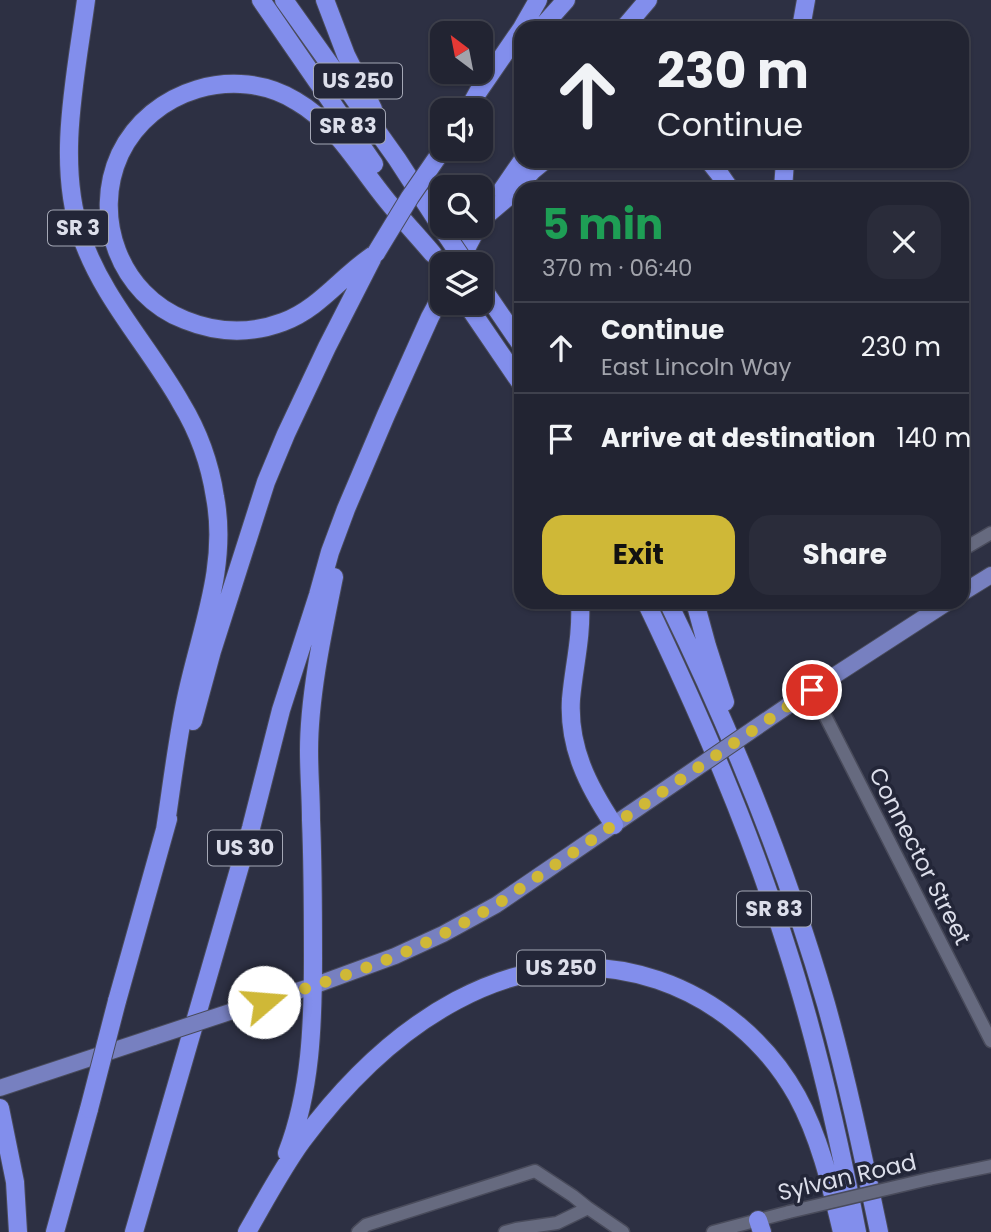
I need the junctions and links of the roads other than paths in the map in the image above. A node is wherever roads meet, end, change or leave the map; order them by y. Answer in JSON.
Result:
{"nodes":[{"id":1,"x":86,"y":0,"type":"edge"},
{"id":2,"x":261,"y":0,"type":"edge"},
{"id":3,"x":284,"y":0,"type":"edge"},
{"id":4,"x":325,"y":0,"type":"edge"},
{"id":5,"x":538,"y":0,"type":"edge"},
{"id":6,"x":566,"y":0,"type":"edge"},
{"id":7,"x":648,"y":0,"type":"edge"},
{"id":8,"x":806,"y":0,"type":"edge"},
{"id":9,"x":526,"y":21,"type":"edge"},
{"id":10,"x":547,"y":21,"type":"edge"},
{"id":11,"x":630,"y":21,"type":"edge"},
{"id":12,"x":802,"y":21,"type":"edge"},
{"id":13,"x":514,"y":40,"type":"edge"},
{"id":14,"x":514,"y":62,"type":"edge"},
{"id":15,"x":475,"y":98,"type":"edge"},
{"id":16,"x":484,"y":98,"type":"edge"},
{"id":17,"x":397,"y":159,"type":"junction"},
{"id":18,"x":435,"y":161,"type":"edge"},
{"id":19,"x":517,"y":168,"type":"edge"},
{"id":20,"x":535,"y":168,"type":"edge"},
{"id":21,"x":715,"y":168,"type":"edge"},
{"id":22,"x":522,"y":182,"type":"edge"},
{"id":23,"x":725,"y":182,"type":"edge"},
{"id":24,"x":514,"y":191,"type":"edge"},
{"id":25,"x":493,"y":202,"type":"edge"},
{"id":26,"x":493,"y":209,"type":"edge"},
{"id":27,"x":430,"y":252,"type":"edge"},
{"id":28,"x":432,"y":252,"type":"edge"},
{"id":29,"x":458,"y":252,"type":"edge"},
{"id":30,"x":376,"y":253,"type":"junction"},
{"id":31,"x":493,"y":299,"type":"edge"},
{"id":32,"x":493,"y":304,"type":"edge"},
{"id":33,"x":431,"y":315,"type":"edge"},
{"id":34,"x":475,"y":315,"type":"edge"},
{"id":35,"x":514,"y":316,"type":"edge"},
{"id":36,"x":488,"y":334,"type":"junction"},
{"id":37,"x":514,"y":334,"type":"edge"},
{"id":38,"x":514,"y":373,"type":"edge"},
{"id":39,"x":514,"y":389,"type":"edge"},
{"id":40,"x":363,"y":467,"type":"junction"},
{"id":41,"x":991,"y":533,"type":"edge"},
{"id":42,"x":969,"y":546,"type":"edge"},
{"id":43,"x":991,"y":575,"type":"edge"},
{"id":44,"x":969,"y":589,"type":"edge"},
{"id":45,"x":580,"y":609,"type":"edge"},
{"id":46,"x":649,"y":609,"type":"edge"},
{"id":47,"x":671,"y":609,"type":"edge"},
{"id":48,"x":697,"y":609,"type":"edge"},
{"id":49,"x":937,"y":609,"type":"edge"},
{"id":50,"x":812,"y":690,"type":"junction"},
{"id":51,"x":614,"y":825,"type":"junction"},
{"id":52,"x":165,"y":830,"type":"junction"},
{"id":53,"x":313,"y":986,"type":"junction"},
{"id":54,"x":825,"y":1003,"type":"junction"},
{"id":55,"x":991,"y":1041,"type":"edge"},
{"id":56,"x":0,"y":1088,"type":"edge"},
{"id":57,"x":0,"y":1108,"type":"edge"},
{"id":58,"x":991,"y":1166,"type":"edge"},
{"id":59,"x":588,"y":1208,"type":"junction"},
{"id":60,"x":256,"y":1216,"type":"junction"},
{"id":61,"x":760,"y":1226,"type":"edge"},
{"id":62,"x":18,"y":1232,"type":"edge"},
{"id":63,"x":55,"y":1232,"type":"edge"},
{"id":64,"x":134,"y":1232,"type":"edge"},
{"id":65,"x":247,"y":1232,"type":"edge"},
{"id":66,"x":358,"y":1232,"type":"edge"},
{"id":67,"x":505,"y":1232,"type":"edge"},
{"id":68,"x":624,"y":1232,"type":"edge"},
{"id":69,"x":713,"y":1232,"type":"edge"},
{"id":70,"x":842,"y":1232,"type":"edge"},
{"id":71,"x":857,"y":1232,"type":"edge"},
{"id":72,"x":879,"y":1232,"type":"edge"}],
"edges":[{"from":1,"to":52,"type":"highway","number":"SR 3"},
{"from":2,"to":28,"type":"highway","number":"SR 83"},
{"from":3,"to":17,"type":"highway"},
{"from":4,"to":17,"type":"highway","number":"US 250"},
{"from":5,"to":9,"type":"highway"},
{"from":6,"to":10,"type":"highway"},
{"from":7,"to":11,"type":"highway"},
{"from":8,"to":12,"type":"highway"},
{"from":13,"to":15,"type":"highway"},
{"from":14,"to":16,"type":"highway"},
{"from":17,"to":29,"type":"highway","number":"US 250","bridge":true},
{"from":18,"to":30,"type":"highway","bridge":true},
{"from":19,"to":25,"type":"highway"},
{"from":20,"to":22,"type":"highway"},
{"from":21,"to":23,"type":"highway"},
{"from":24,"to":26,"type":"highway"},
{"from":27,"to":30,"type":"highway"},
{"from":30,"to":52,"type":"highway"},
{"from":31,"to":35,"type":"highway"},
{"from":32,"to":37,"type":"highway"},
{"from":33,"to":40,"type":"highway","number":"US 30"},
{"from":34,"to":36,"type":"highway"},
{"from":36,"to":38,"type":"highway"},
{"from":36,"to":39,"type":"highway"},
{"from":40,"to":53,"type":"highway"},
{"from":40,"to":64,"type":"highway","number":"US 30"},
{"from":41,"to":42,"type":"street"},
{"from":43,"to":44,"type":"main road"},
{"from":45,"to":51,"type":"highway"},
{"from":46,"to":71,"type":"highway","number":"SR 83"},
{"from":47,"to":54,"type":"highway"},
{"from":48,"to":54,"type":"highway"},
{"from":49,"to":50,"type":"main road"},
{"from":50,"to":51,"type":"main road","bridge":true},
{"from":50,"to":55,"type":"street","name":"Connector Street"},
{"from":51,"to":53,"type":"main road"},
{"from":52,"to":63,"type":"highway","bridge":true},
{"from":53,"to":56,"type":"main road","bridge":true},
{"from":53,"to":60,"type":"highway"},
{"from":54,"to":72,"type":"highway"},
{"from":57,"to":62,"type":"highway"},
{"from":58,"to":61,"type":"street","name":"Sylvan Road","bridge":true},
{"from":59,"to":66,"type":"street"},
{"from":59,"to":67,"type":"street"},
{"from":59,"to":68,"type":"street"},
{"from":60,"to":65,"type":"highway","number":"US 250"},
{"from":60,"to":70,"type":"highway","number":"US 250"},
{"from":61,"to":69,"type":"street","name":"Sylvan Road"}]}
